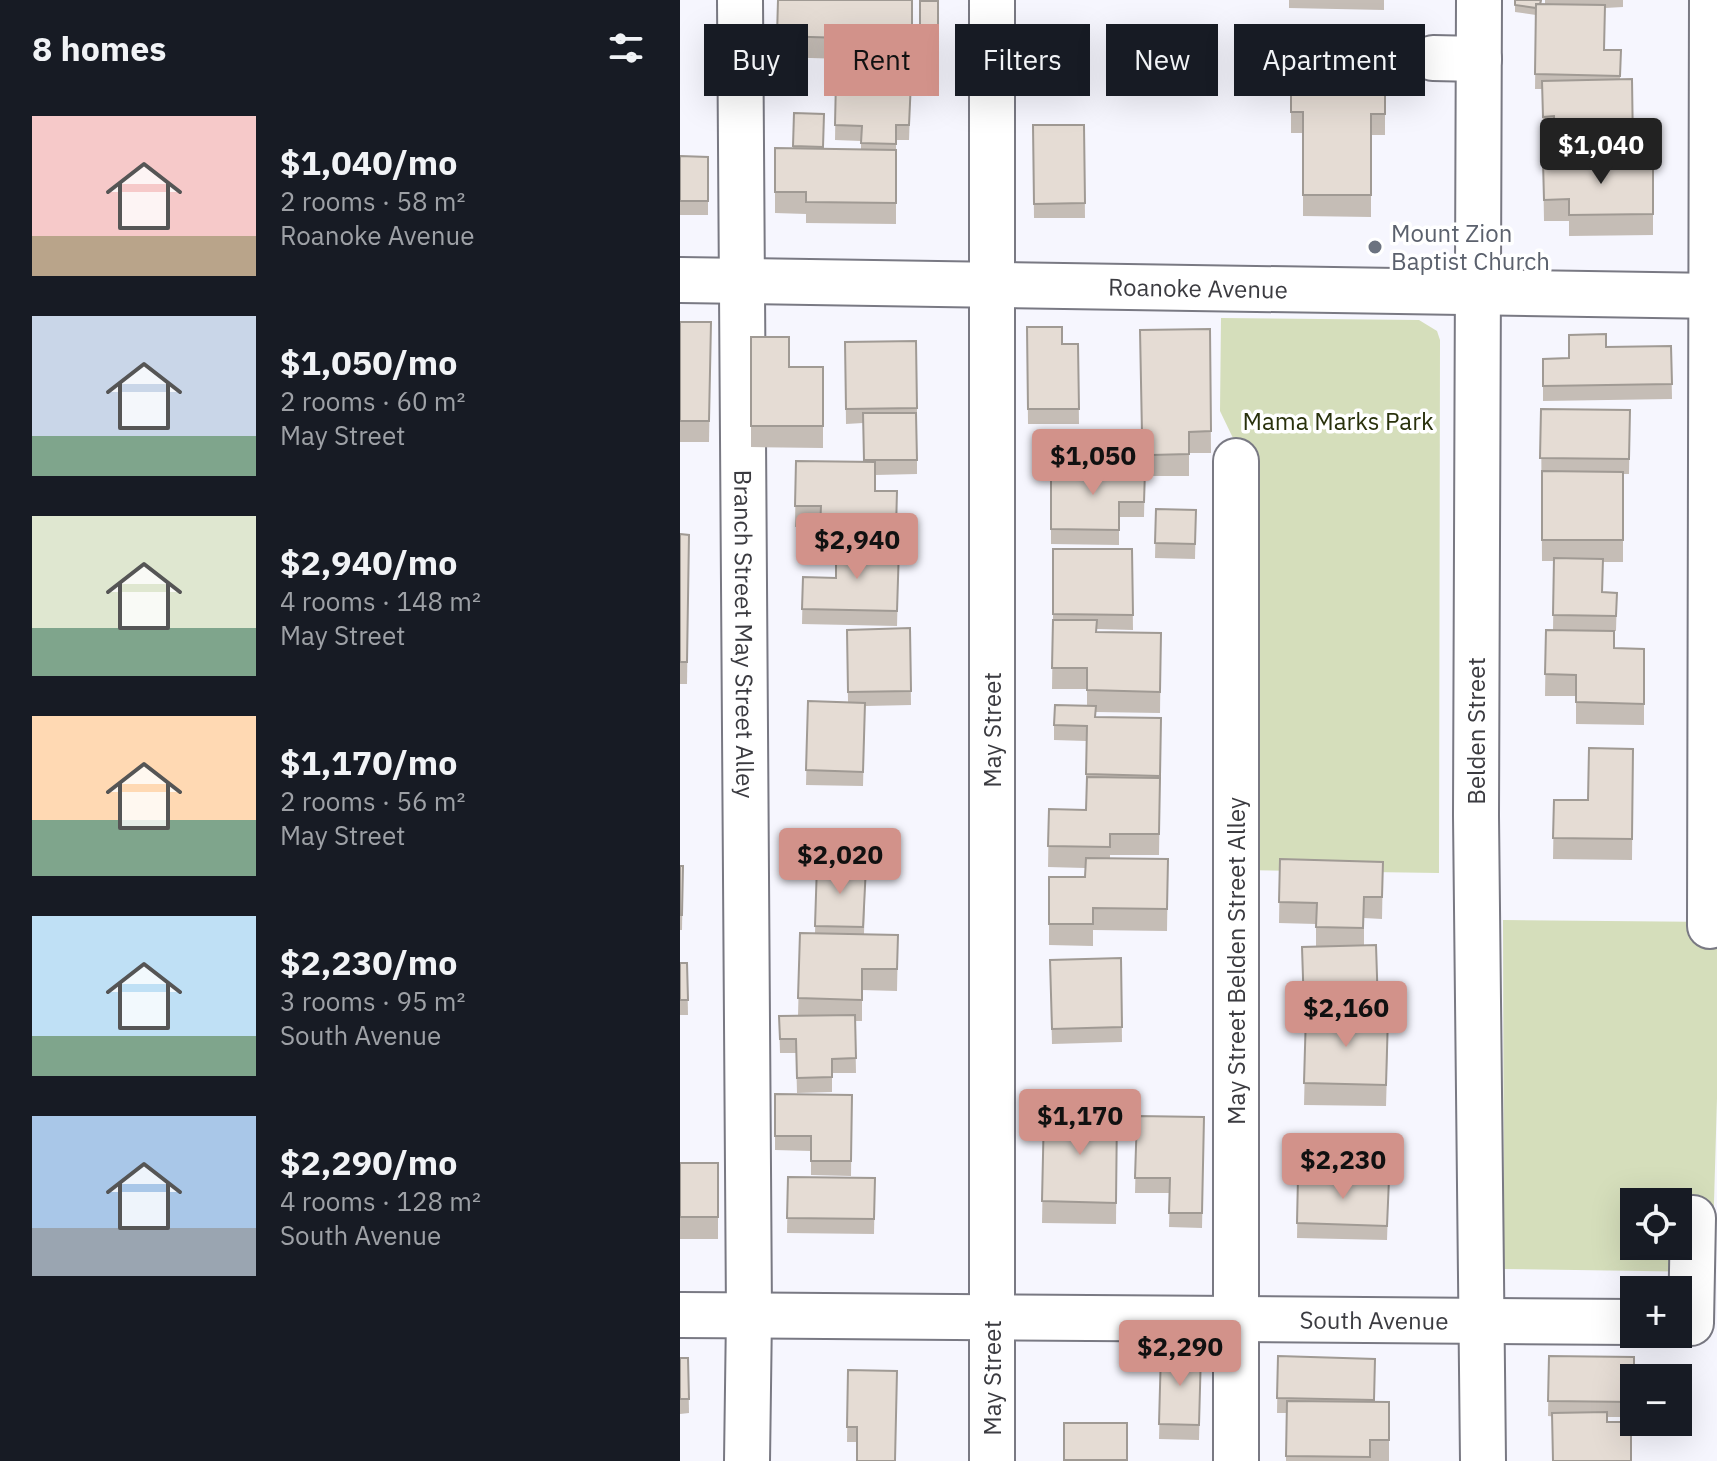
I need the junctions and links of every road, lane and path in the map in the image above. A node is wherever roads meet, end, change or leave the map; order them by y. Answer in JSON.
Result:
{"nodes":[{"id":1,"x":740,"y":0,"type":"edge"},
{"id":2,"x":992,"y":0,"type":"edge"},
{"id":3,"x":1479,"y":0,"type":"edge"},
{"id":4,"x":1712,"y":0,"type":"edge"},
{"id":5,"x":1433,"y":58,"type":"dead end"},
{"id":6,"x":1479,"y":59,"type":"junction"},
{"id":7,"x":680,"y":280,"type":"edge"},
{"id":8,"x":743,"y":281,"type":"junction"},
{"id":9,"x":992,"y":286,"type":"junction"},
{"id":10,"x":1478,"y":292,"type":"junction"},
{"id":11,"x":1714,"y":296,"type":"edge"},
{"id":12,"x":1236,"y":461,"type":"dead end"},
{"id":13,"x":1710,"y":926,"type":"dead end"},
{"id":14,"x":1693,"y":1218,"type":"dead end"},
{"id":15,"x":680,"y":1315,"type":"edge"},
{"id":16,"x":749,"y":1315,"type":"junction"},
{"id":17,"x":992,"y":1317,"type":"junction"},
{"id":18,"x":1236,"y":1319,"type":"junction"},
{"id":19,"x":1482,"y":1321,"type":"junction"},
{"id":20,"x":1620,"y":1322,"type":"edge"},
{"id":21,"x":1695,"y":1323,"type":"edge"},
{"id":22,"x":747,"y":1461,"type":"edge"},
{"id":23,"x":992,"y":1461,"type":"edge"},
{"id":24,"x":1236,"y":1461,"type":"edge"},
{"id":25,"x":1483,"y":1461,"type":"edge"}],
"edges":[{"from":1,"to":8,"type":"street","name":"Branch Street May Street Alley"},
{"from":2,"to":9,"type":"street","name":"May Street"},
{"from":3,"to":6,"type":"street","name":"Belden Street"},
{"from":4,"to":11,"type":"street"},
{"from":5,"to":6,"type":"street"},
{"from":6,"to":10,"type":"street","name":"Belden Street"},
{"from":7,"to":8,"type":"street","name":"Roanoke Avenue"},
{"from":8,"to":9,"type":"street","name":"Roanoke Avenue"},
{"from":8,"to":16,"type":"street","name":"Branch Street May Street Alley"},
{"from":9,"to":10,"type":"street","name":"Roanoke Avenue"},
{"from":9,"to":17,"type":"street","name":"May Street"},
{"from":10,"to":11,"type":"street","name":"Roanoke Avenue"},
{"from":10,"to":19,"type":"street","name":"Belden Street"},
{"from":11,"to":13,"type":"street"},
{"from":12,"to":18,"type":"street","name":"May Street Belden Street Alley"},
{"from":14,"to":21,"type":"street"},
{"from":15,"to":16,"type":"street","name":"South Avenue"},
{"from":16,"to":17,"type":"street","name":"South Avenue"},
{"from":16,"to":22,"type":"street","name":"Branch Street May Street Alley"},
{"from":17,"to":18,"type":"street","name":"South Avenue"},
{"from":17,"to":23,"type":"street","name":"May Street"},
{"from":18,"to":19,"type":"street","name":"South Avenue"},
{"from":18,"to":24,"type":"street","name":"May Street Belden Street Alley"},
{"from":19,"to":20,"type":"street","name":"South Avenue"},
{"from":19,"to":25,"type":"street","name":"Belden Street"}]}
